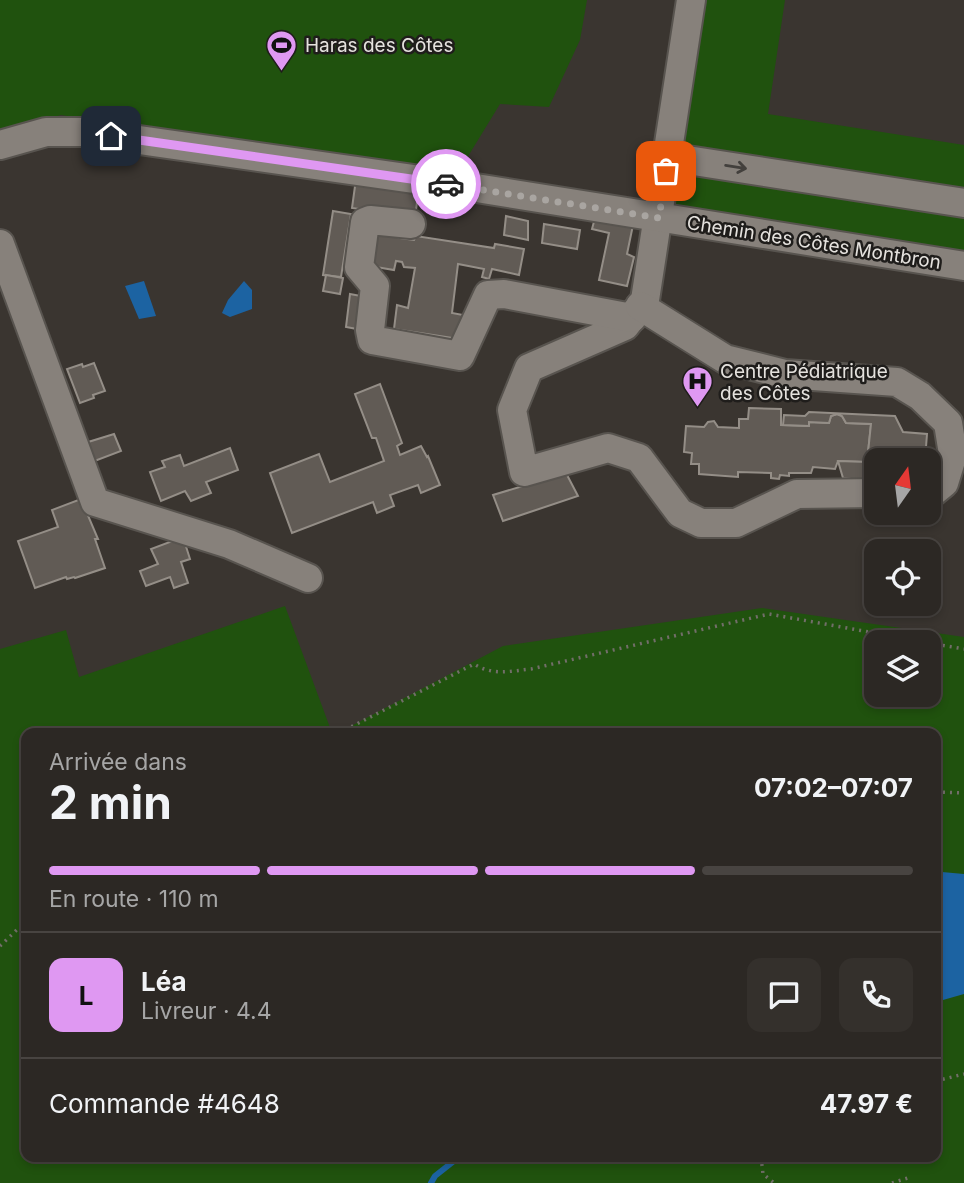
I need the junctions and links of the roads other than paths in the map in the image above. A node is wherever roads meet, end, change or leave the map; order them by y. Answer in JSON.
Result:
{"nodes":[{"id":1,"x":691,"y":0,"type":"edge"},
{"id":2,"x":0,"y":145,"type":"edge"},
{"id":3,"x":668,"y":157,"type":"junction"},
{"id":4,"x":964,"y":203,"type":"edge"},
{"id":5,"x":659,"y":218,"type":"junction"},
{"id":6,"x":411,"y":225,"type":"dead end"},
{"id":7,"x":0,"y":244,"type":"edge"},
{"id":8,"x":964,"y":266,"type":"edge"},
{"id":9,"x":636,"y":312,"type":"junction"},
{"id":10,"x":942,"y":484,"type":"edge"},
{"id":11,"x":864,"y":493,"type":"edge"},
{"id":12,"x":308,"y":578,"type":"dead end"}],
"edges":[{"from":1,"to":3,"type":"street"},
{"from":2,"to":5,"type":"street","name":"Chemin des Côtes Montbron"},
{"from":3,"to":4,"type":"street","one_way":true},
{"from":3,"to":5,"type":"street"},
{"from":5,"to":8,"type":"street","name":"Chemin des Côtes Montbron"},
{"from":5,"to":9,"type":"street"},
{"from":6,"to":9,"type":"street"},
{"from":7,"to":12,"type":"street"},
{"from":9,"to":10,"type":"street"},
{"from":9,"to":11,"type":"street"}]}
